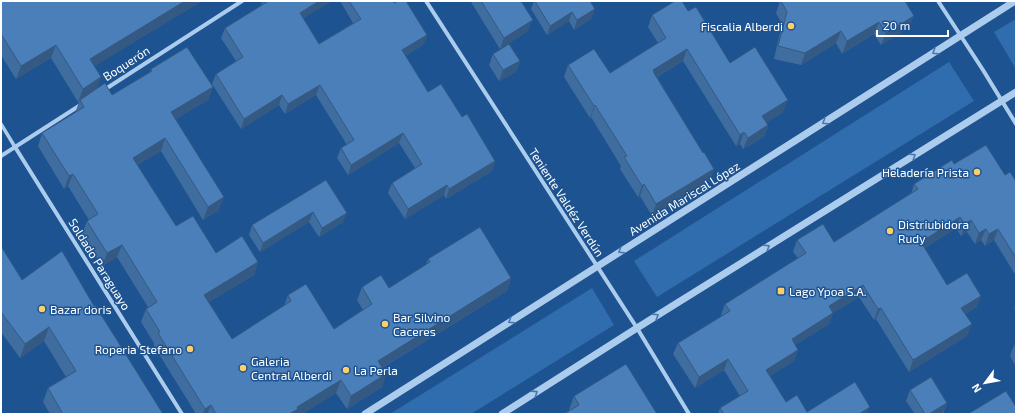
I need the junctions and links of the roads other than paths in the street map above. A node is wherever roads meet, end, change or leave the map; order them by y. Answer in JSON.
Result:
{"nodes":[{"id":1,"x":242,"y":1,"type":"edge"},
{"id":2,"x":426,"y":1,"type":"edge"},
{"id":3,"x":938,"y":1,"type":"edge"},
{"id":4,"x":1015,"y":1,"type":"edge"},
{"id":5,"x":961,"y":36,"type":"junction"},
{"id":6,"x":102,"y":91,"type":"edge"},
{"id":7,"x":1016,"y":92,"type":"edge"},
{"id":8,"x":89,"y":100,"type":"edge"},
{"id":9,"x":1001,"y":101,"type":"junction"},
{"id":10,"x":1,"y":124,"type":"edge"},
{"id":11,"x":1016,"y":124,"type":"edge"},
{"id":12,"x":15,"y":147,"type":"junction"},
{"id":13,"x":1,"y":156,"type":"edge"},
{"id":14,"x":597,"y":267,"type":"junction"},
{"id":15,"x":637,"y":328,"type":"junction"},
{"id":16,"x":182,"y":414,"type":"edge"},
{"id":17,"x":365,"y":414,"type":"edge"},
{"id":18,"x":502,"y":414,"type":"edge"},
{"id":19,"x":689,"y":414,"type":"edge"}],
"edges":[{"from":1,"to":6,"type":"street","name":"Boquerón"},
{"from":2,"to":14,"type":"street","name":"Teniente Valdéz Verdún"},
{"from":3,"to":5,"type":"street"},
{"from":4,"to":5,"type":"street","name":"Avenida Mariscal López"},
{"from":5,"to":9,"type":"street"},
{"from":5,"to":14,"type":"street","name":"Avenida Mariscal López","one_way":true},
{"from":7,"to":9,"type":"street"},
{"from":8,"to":12,"type":"street"},
{"from":9,"to":11,"type":"street"},
{"from":15,"to":9,"type":"street","one_way":true},
{"from":10,"to":12,"type":"street","name":"Soldado Paraguayo"},
{"from":12,"to":13,"type":"street"},
{"from":12,"to":16,"type":"street","name":"Soldado Paraguayo"},
{"from":14,"to":15,"type":"street","name":"Teniente Valdéz Verdún"},
{"from":14,"to":17,"type":"street","name":"Avenida Mariscal López","one_way":true},
{"from":18,"to":15,"type":"street","one_way":true},
{"from":15,"to":19,"type":"street","name":"Teniente Valdéz Verdún"}]}
